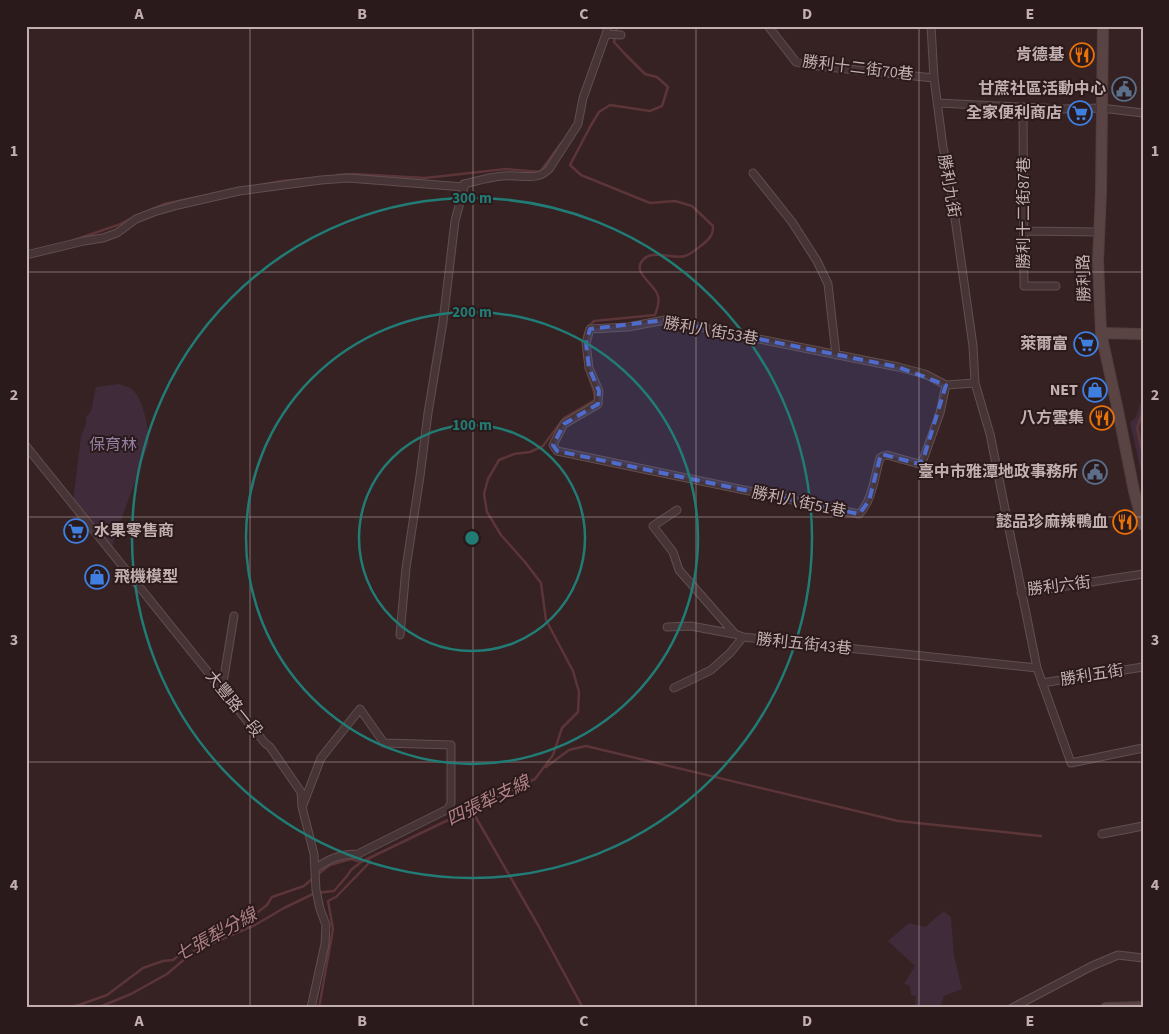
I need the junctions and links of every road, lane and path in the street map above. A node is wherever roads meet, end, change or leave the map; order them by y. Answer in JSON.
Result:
{"nodes":[{"id":1,"x":768,"y":26,"type":"edge"},
{"id":2,"x":931,"y":26,"type":"edge"},
{"id":3,"x":1103,"y":26,"type":"edge"},
{"id":4,"x":607,"y":30,"type":"edge"},
{"id":5,"x":620,"y":35,"type":"dead end"},
{"id":6,"x":934,"y":78,"type":"junction"},
{"id":7,"x":938,"y":103,"type":"junction"},
{"id":8,"x":1023,"y":108,"type":"junction"},
{"id":9,"x":1101,"y":108,"type":"junction"},
{"id":10,"x":1143,"y":112,"type":"edge"},
{"id":11,"x":753,"y":173,"type":"dead end"},
{"id":12,"x":464,"y":187,"type":"junction"},
{"id":13,"x":1024,"y":230,"type":"junction"},
{"id":14,"x":1099,"y":232,"type":"junction"},
{"id":15,"x":26,"y":255,"type":"edge"},
{"id":16,"x":1056,"y":286,"type":"dead end"},
{"id":17,"x":1101,"y":333,"type":"junction"},
{"id":18,"x":1143,"y":334,"type":"edge"},
{"id":19,"x":836,"y":355,"type":"junction"},
{"id":20,"x":975,"y":383,"type":"junction"},
{"id":21,"x":946,"y":385,"type":"junction"},
{"id":22,"x":990,"y":434,"type":"joint"},
{"id":23,"x":26,"y":446,"type":"edge"},
{"id":24,"x":557,"y":451,"type":"joint"},
{"id":25,"x":676,"y":510,"type":"dead end"},
{"id":26,"x":1143,"y":525,"type":"edge"},
{"id":27,"x":1143,"y":574,"type":"edge"},
{"id":28,"x":1021,"y":594,"type":"junction"},
{"id":29,"x":234,"y":616,"type":"dead end"},
{"id":30,"x":668,"y":627,"type":"dead end"},
{"id":31,"x":735,"y":634,"type":"junction"},
{"id":32,"x":400,"y":635,"type":"dead end"},
{"id":33,"x":743,"y":637,"type":"junction"},
{"id":34,"x":1143,"y":667,"type":"edge"},
{"id":35,"x":1037,"y":668,"type":"junction"},
{"id":36,"x":1042,"y":682,"type":"junction"},
{"id":37,"x":674,"y":688,"type":"dead end"},
{"id":38,"x":222,"y":689,"type":"junction"},
{"id":39,"x":1143,"y":748,"type":"edge"},
{"id":40,"x":302,"y":807,"type":"junction"},
{"id":41,"x":1143,"y":826,"type":"edge"},
{"id":42,"x":1102,"y":834,"type":"dead end"},
{"id":43,"x":315,"y":870,"type":"junction"},
{"id":44,"x":1143,"y":958,"type":"edge"},
{"id":45,"x":1143,"y":1007,"type":"edge"},
{"id":46,"x":311,"y":1008,"type":"edge"},
{"id":47,"x":1012,"y":1008,"type":"edge"},
{"id":48,"x":1106,"y":1008,"type":"edge"}],
"edges":[{"from":1,"to":6,"type":"street","name":"勝利十二街70巷"},
{"from":2,"to":6,"type":"street","name":"勝利九街"},
{"from":3,"to":9,"type":"street","name":"勝利路"},
{"from":4,"to":5,"type":"street"},
{"from":4,"to":12,"type":"street"},
{"from":6,"to":7,"type":"street","name":"勝利九街"},
{"from":7,"to":8,"type":"street"},
{"from":7,"to":20,"type":"street","name":"勝利九街"},
{"from":8,"to":9,"type":"street"},
{"from":8,"to":13,"type":"street","name":"勝利十二街87巷"},
{"from":9,"to":10,"type":"street"},
{"from":9,"to":14,"type":"street","name":"勝利路"},
{"from":11,"to":19,"type":"street"},
{"from":12,"to":15,"type":"street"},
{"from":12,"to":32,"type":"street"},
{"from":13,"to":14,"type":"street"},
{"from":13,"to":16,"type":"street","name":"勝利十二街87巷"},
{"from":14,"to":17,"type":"street","name":"勝利路"},
{"from":17,"to":18,"type":"street"},
{"from":17,"to":26,"type":"street","name":"勝利路"},
{"from":19,"to":21,"type":"street","name":"勝利八街53巷"},
{"from":19,"to":24,"type":"street","name":"勝利八街53巷"},
{"from":20,"to":21,"type":"street"},
{"from":20,"to":22,"type":"street","name":"勝利九街"},
{"from":21,"to":24,"type":"street","name":"勝利八街51巷"},
{"from":22,"to":28,"type":"street","name":"勝利六街"},
{"from":23,"to":38,"type":"street","name":"大豐路一段"},
{"from":25,"to":31,"type":"street","name":"勝利五街43巷"},
{"from":27,"to":28,"type":"street","name":"勝利六街"},
{"from":28,"to":35,"type":"street","name":"勝利五街"},
{"from":29,"to":38,"type":"street"},
{"from":30,"to":31,"type":"street"},
{"from":31,"to":33,"type":"street","name":"勝利五街43巷"},
{"from":33,"to":35,"type":"street","name":"勝利五街43巷"},
{"from":33,"to":37,"type":"street"},
{"from":34,"to":36,"type":"street","name":"勝利五街"},
{"from":35,"to":36,"type":"street","name":"勝利五街"},
{"from":36,"to":39,"type":"street"},
{"from":38,"to":40,"type":"street","name":"大豐路一段"},
{"from":40,"to":43,"type":"street","name":"大豐路一段"},
{"from":40,"to":43,"type":"street"},
{"from":41,"to":42,"type":"street"},
{"from":43,"to":46,"type":"street","name":"大豐路一段"},
{"from":44,"to":47,"type":"street"},
{"from":45,"to":48,"type":"street"}]}
